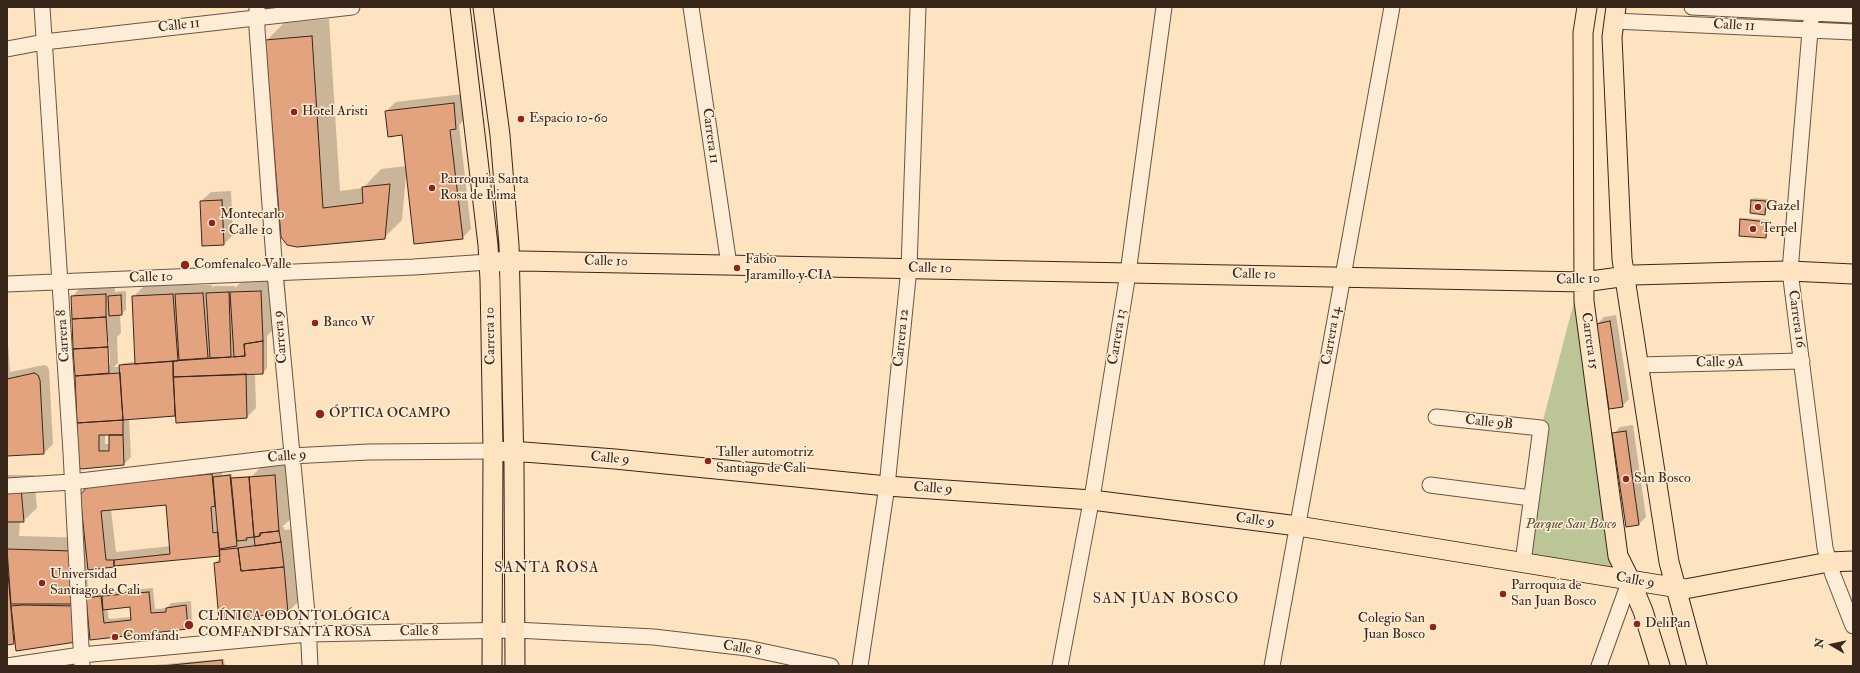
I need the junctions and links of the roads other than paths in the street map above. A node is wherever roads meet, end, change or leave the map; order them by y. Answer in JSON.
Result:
{"nodes":[{"id":1,"x":42,"y":7,"type":"edge"},
{"id":2,"x":352,"y":7,"type":"edge"},
{"id":3,"x":460,"y":7,"type":"edge"},
{"id":4,"x":483,"y":7,"type":"edge"},
{"id":5,"x":691,"y":7,"type":"edge"},
{"id":6,"x":918,"y":7,"type":"edge"},
{"id":7,"x":1164,"y":7,"type":"edge"},
{"id":8,"x":1392,"y":7,"type":"edge"},
{"id":9,"x":1587,"y":7,"type":"edge"},
{"id":10,"x":1692,"y":7,"type":"edge"},
{"id":11,"x":1811,"y":10,"type":"edge"},
{"id":12,"x":257,"y":12,"type":"edge"},
{"id":13,"x":1615,"y":14,"type":"edge"},
{"id":14,"x":1853,"y":15,"type":"edge"},
{"id":15,"x":1809,"y":30,"type":"junction"},
{"id":16,"x":1853,"y":32,"type":"edge"},
{"id":17,"x":44,"y":42,"type":"junction"},
{"id":18,"x":7,"y":50,"type":"edge"},
{"id":19,"x":510,"y":261,"type":"junction"},
{"id":20,"x":489,"y":262,"type":"junction"},
{"id":21,"x":729,"y":265,"type":"junction"},
{"id":22,"x":909,"y":268,"type":"junction"},
{"id":23,"x":1790,"y":271,"type":"junction"},
{"id":24,"x":275,"y":273,"type":"junction"},
{"id":25,"x":1128,"y":273,"type":"junction"},
{"id":26,"x":1853,"y":274,"type":"edge"},
{"id":27,"x":1624,"y":276,"type":"junction"},
{"id":28,"x":1343,"y":278,"type":"junction"},
{"id":29,"x":60,"y":281,"type":"junction"},
{"id":30,"x":1584,"y":282,"type":"junction"},
{"id":31,"x":7,"y":284,"type":"edge"},
{"id":32,"x":1802,"y":361,"type":"junction"},
{"id":33,"x":1637,"y":365,"type":"junction"},
{"id":34,"x":1436,"y":417,"type":"dead end"},
{"id":35,"x":493,"y":451,"type":"junction"},
{"id":36,"x":514,"y":451,"type":"junction"},
{"id":37,"x":291,"y":456,"type":"junction"},
{"id":38,"x":72,"y":482,"type":"junction"},
{"id":39,"x":1430,"y":485,"type":"dead end"},
{"id":40,"x":7,"y":486,"type":"edge"},
{"id":41,"x":887,"y":486,"type":"junction"},
{"id":42,"x":1531,"y":498,"type":"junction"},
{"id":43,"x":1092,"y":500,"type":"junction"},
{"id":44,"x":1298,"y":526,"type":"junction"},
{"id":45,"x":1853,"y":560,"type":"edge"},
{"id":46,"x":1523,"y":562,"type":"junction"},
{"id":47,"x":1829,"y":562,"type":"junction"},
{"id":48,"x":1630,"y":580,"type":"junction"},
{"id":49,"x":1676,"y":588,"type":"junction"},
{"id":50,"x":1853,"y":626,"type":"edge"},
{"id":51,"x":515,"y":630,"type":"junction"},
{"id":52,"x":493,"y":631,"type":"junction"},
{"id":53,"x":308,"y":634,"type":"junction"},
{"id":54,"x":81,"y":660,"type":"edge"},
{"id":55,"x":7,"y":666,"type":"edge"},
{"id":56,"x":310,"y":666,"type":"edge"},
{"id":57,"x":492,"y":666,"type":"edge"},
{"id":58,"x":515,"y":666,"type":"edge"},
{"id":59,"x":831,"y":666,"type":"edge"},
{"id":60,"x":860,"y":666,"type":"edge"},
{"id":61,"x":1060,"y":666,"type":"edge"},
{"id":62,"x":1272,"y":666,"type":"edge"},
{"id":63,"x":1599,"y":666,"type":"edge"},
{"id":64,"x":1660,"y":666,"type":"edge"},
{"id":65,"x":1697,"y":666,"type":"edge"}],
"edges":[{"from":1,"to":17,"type":"street","name":"Carrera 8"},
{"from":2,"to":12,"type":"street","name":"Calle 11"},
{"from":3,"to":20,"type":"main road","name":"Carrera 10"},
{"from":4,"to":19,"type":"main road","name":"Carrera 10"},
{"from":5,"to":21,"type":"street","name":"Carrera 11"},
{"from":6,"to":22,"type":"street","name":"Carrera 12"},
{"from":7,"to":25,"type":"street","name":"Carrera 13"},
{"from":8,"to":28,"type":"street","name":"Carrera 14"},
{"from":9,"to":30,"type":"main road","name":"Carrera 15"},
{"from":10,"to":11,"type":"street","name":"Calle 11"},
{"from":11,"to":14,"type":"street","name":"Calle 11"},
{"from":11,"to":15,"type":"street","name":"Carrera 16"},
{"from":12,"to":17,"type":"street","name":"Calle 11"},
{"from":12,"to":24,"type":"street","name":"Carrera 9"},
{"from":13,"to":15,"type":"street","name":"Calle 11"},
{"from":13,"to":27,"type":"main road"},
{"from":15,"to":16,"type":"street","name":"Calle 11"},
{"from":15,"to":23,"type":"street","name":"Carrera 16"},
{"from":17,"to":18,"type":"street","name":"Calle 11"},
{"from":17,"to":29,"type":"street","name":"Carrera 8"},
{"from":19,"to":20,"type":"main road","name":"Calle 10"},
{"from":19,"to":21,"type":"main road","name":"Calle 10"},
{"from":19,"to":36,"type":"main road","name":"Carrera 10"},
{"from":20,"to":24,"type":"street","name":"Calle 10"},
{"from":20,"to":35,"type":"main road","name":"Carrera 10"},
{"from":21,"to":22,"type":"main road","name":"Calle 10"},
{"from":22,"to":25,"type":"main road","name":"Calle 10"},
{"from":22,"to":41,"type":"street","name":"Carrera 12"},
{"from":23,"to":26,"type":"main road","name":"Calle 10"},
{"from":23,"to":27,"type":"main road","name":"Calle 10"},
{"from":23,"to":32,"type":"street","name":"Carrera 16"},
{"from":24,"to":29,"type":"street","name":"Calle 10"},
{"from":24,"to":37,"type":"street","name":"Carrera 9"},
{"from":25,"to":28,"type":"main road","name":"Calle 10"},
{"from":25,"to":43,"type":"street","name":"Carrera 13"},
{"from":27,"to":30,"type":"main road","name":"Calle 10"},
{"from":27,"to":33,"type":"main road"},
{"from":28,"to":30,"type":"main road","name":"Calle 10"},
{"from":28,"to":44,"type":"street","name":"Carrera 14"},
{"from":29,"to":31,"type":"street","name":"Calle 10"},
{"from":29,"to":38,"type":"street","name":"Carrera 8"},
{"from":30,"to":48,"type":"main road","name":"Carrera 15"},
{"from":32,"to":33,"type":"street","name":"Calle 9A"},
{"from":32,"to":47,"type":"street","name":"Carrera 16"},
{"from":33,"to":49,"type":"main road"},
{"from":34,"to":42,"type":"street","name":"Calle 9B"},
{"from":35,"to":36,"type":"main road","name":"Calle 9"},
{"from":35,"to":37,"type":"street","name":"Calle 9"},
{"from":35,"to":52,"type":"main road","name":"Carrera 10"},
{"from":36,"to":41,"type":"main road","name":"Calle 9"},
{"from":36,"to":51,"type":"main road","name":"Carrera 10"},
{"from":37,"to":38,"type":"street","name":"Calle 9"},
{"from":37,"to":53,"type":"street","name":"Carrera 9"},
{"from":38,"to":40,"type":"street","name":"Calle 9"},
{"from":38,"to":54,"type":"street","name":"Carrera 8"},
{"from":39,"to":42,"type":"street"},
{"from":41,"to":43,"type":"main road","name":"Calle 9"},
{"from":41,"to":60,"type":"street","name":"Carrera 12"},
{"from":42,"to":46,"type":"street"},
{"from":43,"to":44,"type":"main road","name":"Calle 9"},
{"from":43,"to":61,"type":"street","name":"Carrera 13"},
{"from":44,"to":46,"type":"main road","name":"Calle 9"},
{"from":44,"to":62,"type":"street","name":"Carrera 14"},
{"from":45,"to":47,"type":"main road","name":"Calle 9"},
{"from":46,"to":48,"type":"main road","name":"Calle 9"},
{"from":47,"to":49,"type":"main road","name":"Calle 9"},
{"from":47,"to":50,"type":"street","name":"Carrera 16"},
{"from":48,"to":49,"type":"main road","name":"Calle 9"},
{"from":48,"to":63,"type":"street"},
{"from":48,"to":64,"type":"main road","name":"Carrera 15"},
{"from":49,"to":65,"type":"main road"},
{"from":51,"to":52,"type":"street","name":"Calle 8"},
{"from":51,"to":58,"type":"main road","name":"Carrera 10"},
{"from":51,"to":59,"type":"street","name":"Calle 8"},
{"from":52,"to":53,"type":"street","name":"Calle 8"},
{"from":52,"to":57,"type":"main road","name":"Carrera 10"},
{"from":53,"to":54,"type":"street","name":"Calle 8"},
{"from":53,"to":56,"type":"street","name":"Carrera 9"},
{"from":54,"to":55,"type":"street","name":"Calle 8"}]}
